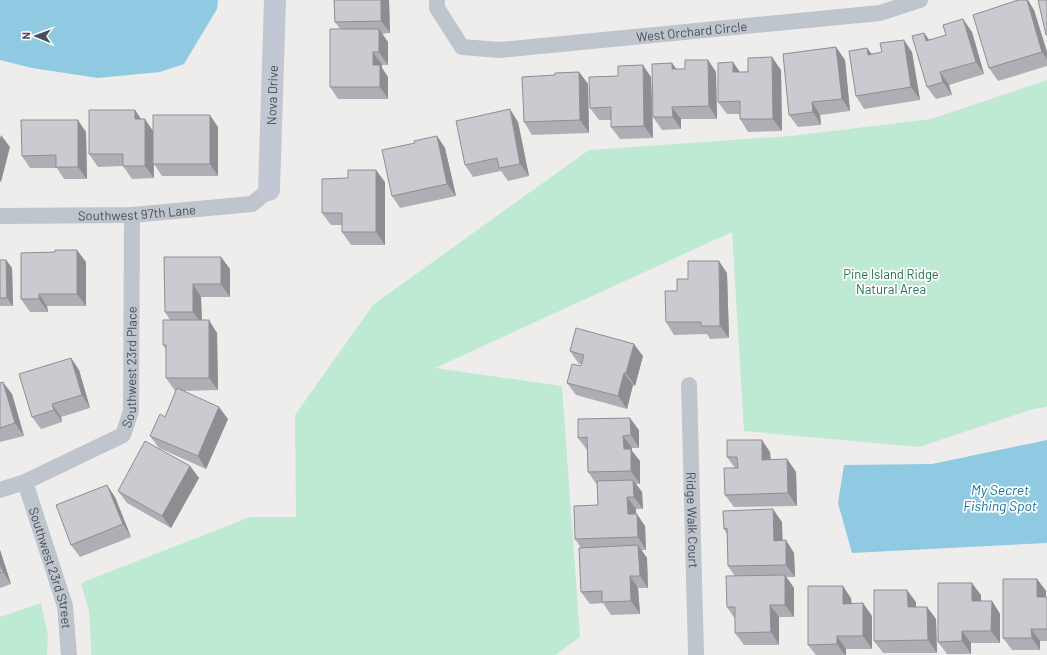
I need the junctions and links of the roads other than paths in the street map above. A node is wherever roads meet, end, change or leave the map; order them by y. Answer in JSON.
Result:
{"nodes":[{"id":1,"x":275,"y":0,"type":"edge"},
{"id":2,"x":437,"y":0,"type":"edge"},
{"id":3,"x":920,"y":0,"type":"edge"},
{"id":4,"x":269,"y":190,"type":"joint"},
{"id":5,"x":132,"y":215,"type":"junction"},
{"id":6,"x":0,"y":216,"type":"edge"},
{"id":7,"x":689,"y":384,"type":"dead end"},
{"id":8,"x":25,"y":482,"type":"junction"},
{"id":9,"x":0,"y":490,"type":"edge"},
{"id":10,"x":69,"y":655,"type":"edge"},
{"id":11,"x":696,"y":655,"type":"edge"}],
"edges":[{"from":1,"to":4,"type":"street","name":"Nova Drive"},
{"from":2,"to":3,"type":"street","name":"West Orchard Circle"},
{"from":4,"to":5,"type":"street","name":"Southwest 97th Lane"},
{"from":5,"to":6,"type":"street","name":"Southwest 97th Lane"},
{"from":5,"to":8,"type":"street","name":"Southwest 23rd Place"},
{"from":7,"to":11,"type":"street","name":"Ridge Walk Court"},
{"from":8,"to":9,"type":"street","name":"Southwest 23rd Place"},
{"from":8,"to":10,"type":"street","name":"Southwest 23rd Street"}]}
